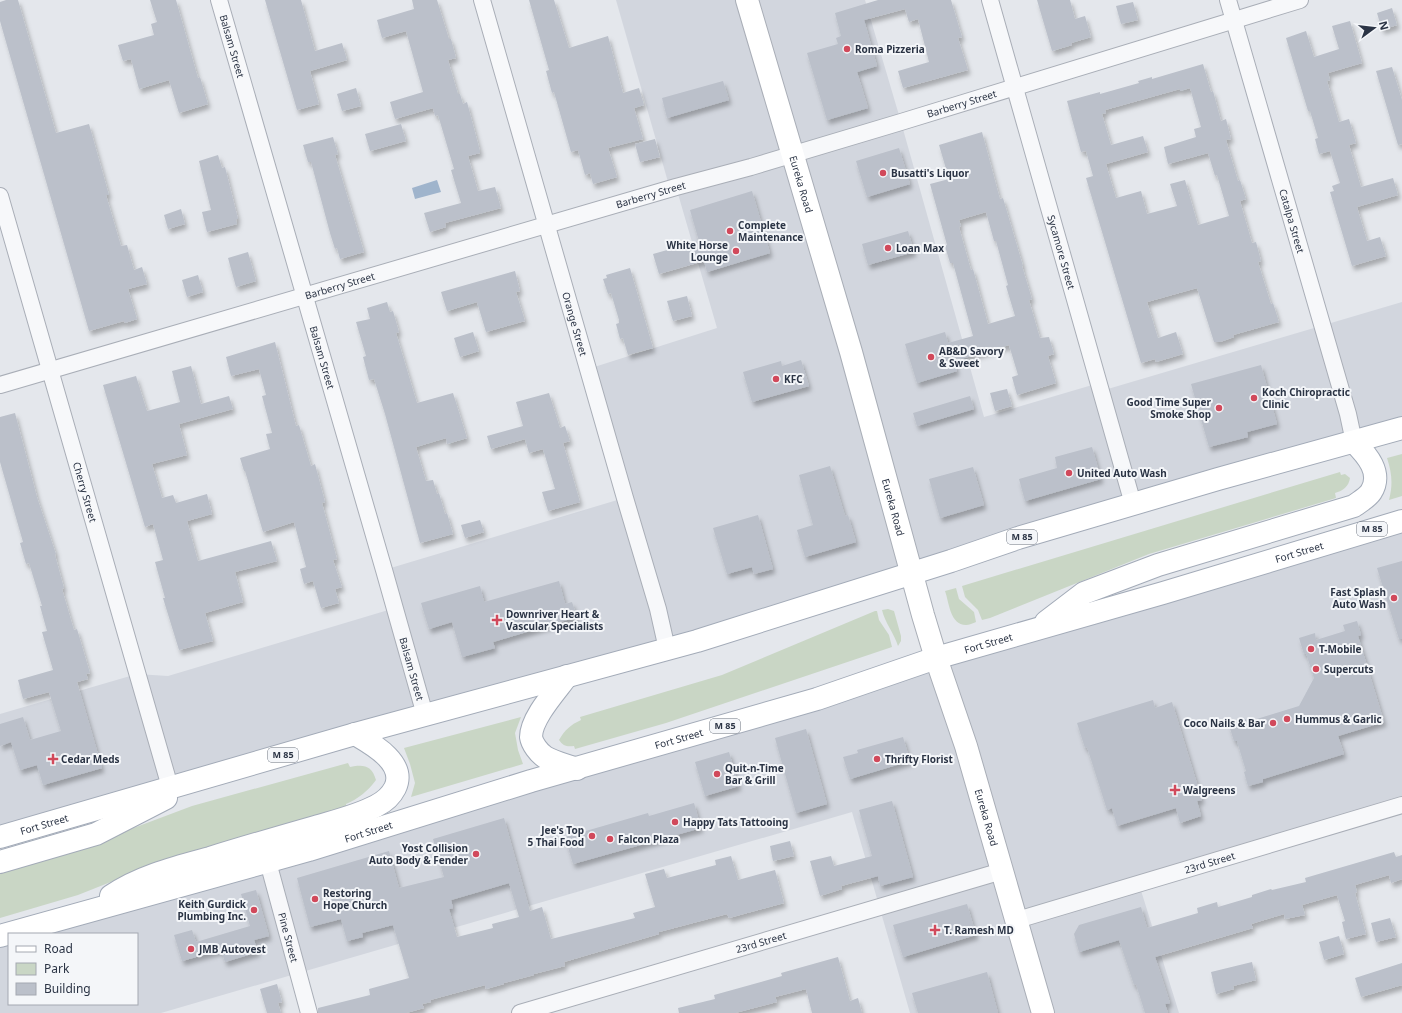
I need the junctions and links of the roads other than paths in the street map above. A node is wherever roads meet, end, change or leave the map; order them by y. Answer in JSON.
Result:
{"nodes":[{"id":1,"x":219,"y":0,"type":"edge"},
{"id":2,"x":482,"y":0,"type":"edge"},
{"id":3,"x":747,"y":0,"type":"edge"},
{"id":4,"x":990,"y":0,"type":"edge"},
{"id":5,"x":1228,"y":0,"type":"edge"},
{"id":6,"x":1300,"y":0,"type":"edge"},
{"id":7,"x":1234,"y":20,"type":"junction"},
{"id":8,"x":1016,"y":87,"type":"junction"},
{"id":9,"x":792,"y":154,"type":"junction"},
{"id":10,"x":0,"y":196,"type":"edge"},
{"id":11,"x":546,"y":225,"type":"junction"},
{"id":12,"x":304,"y":296,"type":"junction"},
{"id":13,"x":50,"y":370,"type":"junction"},
{"id":14,"x":0,"y":384,"type":"edge"},
{"id":15,"x":1402,"y":428,"type":"edge"},
{"id":16,"x":1354,"y":442,"type":"junction"},
{"id":17,"x":1133,"y":504,"type":"junction"},
{"id":18,"x":1402,"y":521,"type":"edge"},
{"id":19,"x":911,"y":573,"type":"junction"},
{"id":20,"x":1035,"y":630,"type":"junction"},
{"id":21,"x":667,"y":649,"type":"junction"},
{"id":22,"x":936,"y":658,"type":"junction"},
{"id":23,"x":567,"y":676,"type":"junction"},
{"id":24,"x":425,"y":715,"type":"junction"},
{"id":25,"x":355,"y":734,"type":"junction"},
{"id":26,"x":577,"y":769,"type":"junction"},
{"id":27,"x":211,"y":775,"type":"junction"},
{"id":28,"x":170,"y":787,"type":"junction"},
{"id":29,"x":1402,"y":805,"type":"edge"},
{"id":30,"x":0,"y":836,"type":"edge"},
{"id":31,"x":0,"y":862,"type":"edge"},
{"id":32,"x":268,"y":862,"type":"junction"},
{"id":33,"x":1002,"y":871,"type":"junction"},
{"id":34,"x":87,"y":912,"type":"junction"},
{"id":35,"x":1017,"y":920,"type":"junction"},
{"id":36,"x":11,"y":933,"type":"edge"},
{"id":37,"x":309,"y":1013,"type":"edge"},
{"id":38,"x":520,"y":1013,"type":"edge"},
{"id":39,"x":1043,"y":1013,"type":"edge"}],
"edges":[{"from":1,"to":12,"type":"street","name":"Balsam Street"},
{"from":2,"to":11,"type":"street","name":"Orange Street"},
{"from":3,"to":9,"type":"main road","name":"Eureka Road"},
{"from":4,"to":8,"type":"street","name":"Sycamore Street"},
{"from":5,"to":7,"type":"street","name":"Catalpa Street"},
{"from":6,"to":7,"type":"street","name":"Barberry Street"},
{"from":7,"to":8,"type":"street","name":"Barberry Street"},
{"from":7,"to":16,"type":"street","name":"Catalpa Street"},
{"from":8,"to":9,"type":"street","name":"Barberry Street"},
{"from":8,"to":17,"type":"street","name":"Sycamore Street"},
{"from":9,"to":11,"type":"street","name":"Barberry Street"},
{"from":9,"to":19,"type":"main road","name":"Eureka Road"},
{"from":10,"to":13,"type":"street","name":"Cherry Street"},
{"from":11,"to":12,"type":"street","name":"Barberry Street"},
{"from":11,"to":21,"type":"street","name":"Orange Street"},
{"from":12,"to":13,"type":"street","name":"Barberry Street"},
{"from":12,"to":24,"type":"street","name":"Balsam Street"},
{"from":13,"to":14,"type":"street","name":"Barberry Street"},
{"from":13,"to":28,"type":"street","name":"Cherry Street"},
{"from":15,"to":16,"type":"main road","name":"Fort Street","number":"M 85"},
{"from":16,"to":17,"type":"main road","name":"Fort Street","number":"M 85"},
{"from":16,"to":20,"type":"main road"},
{"from":17,"to":19,"type":"main road","name":"Fort Street","number":"M 85"},
{"from":18,"to":20,"type":"main road","name":"Fort Street","number":"M 85"},
{"from":19,"to":21,"type":"main road","name":"Fort Street","number":"M 85"},
{"from":19,"to":22,"type":"main road","name":"Eureka Road"},
{"from":20,"to":22,"type":"main road","name":"Fort Street","number":"M 85"},
{"from":21,"to":23,"type":"main road","name":"Fort Street","number":"M 85"},
{"from":22,"to":26,"type":"main road","name":"Fort Street","number":"M 85"},
{"from":22,"to":33,"type":"main road","name":"Eureka Road"},
{"from":23,"to":24,"type":"main road","name":"Fort Street","number":"M 85"},
{"from":23,"to":26,"type":"main road"},
{"from":24,"to":25,"type":"main road","name":"Fort Street","number":"M 85"},
{"from":25,"to":27,"type":"main road","name":"Fort Street","number":"M 85"},
{"from":25,"to":34,"type":"main road"},
{"from":26,"to":32,"type":"main road","name":"Fort Street","number":"M 85"},
{"from":27,"to":28,"type":"main road","name":"Fort Street","number":"M 85"},
{"from":27,"to":31,"type":"main road"},
{"from":28,"to":30,"type":"main road","name":"Fort Street","number":"M 85"},
{"from":29,"to":35,"type":"street","name":"23rd Street"},
{"from":32,"to":34,"type":"main road","name":"Fort Street","number":"M 85"},
{"from":32,"to":37,"type":"street","name":"Pine Street"},
{"from":33,"to":35,"type":"main road","name":"Eureka Road"},
{"from":33,"to":38,"type":"street","name":"23rd Street"},
{"from":34,"to":36,"type":"main road","name":"Fort Street","number":"M 85"},
{"from":35,"to":39,"type":"main road","name":"Eureka Road"}]}
